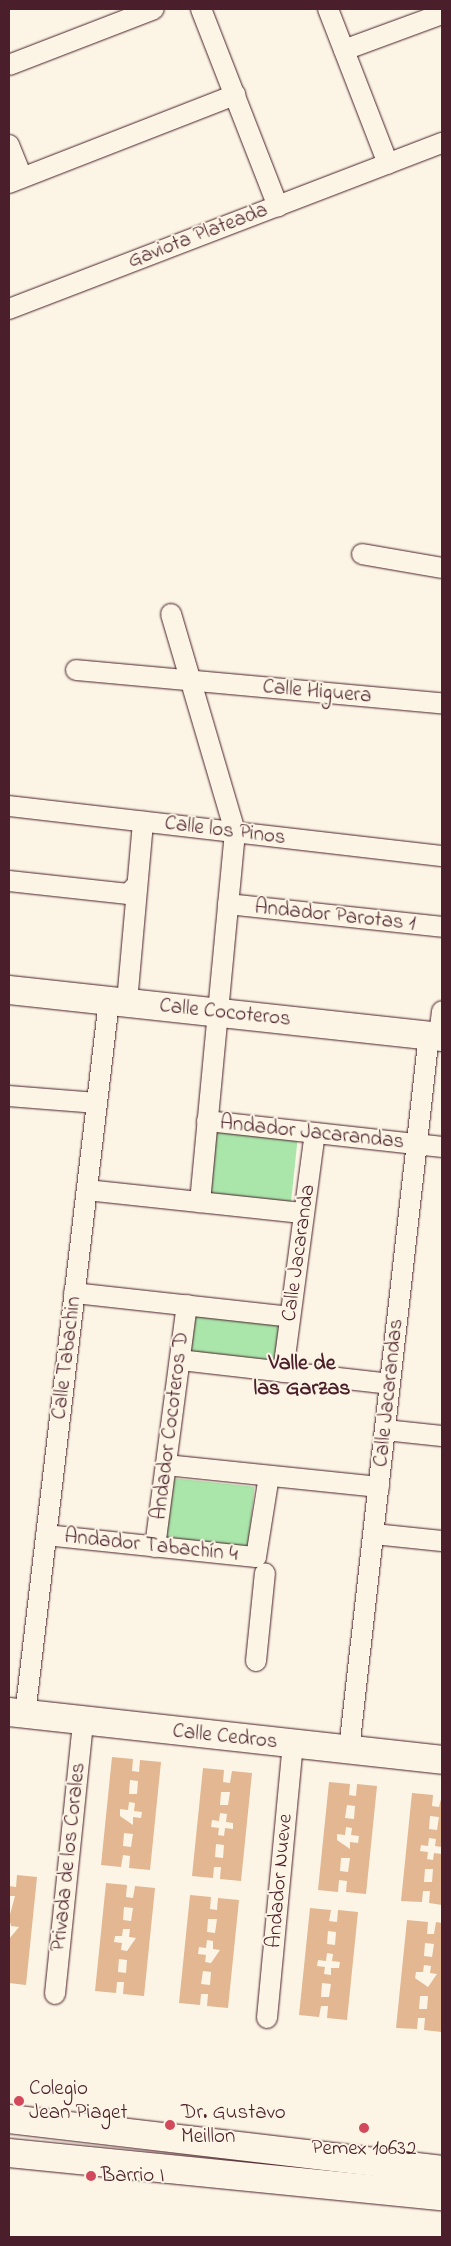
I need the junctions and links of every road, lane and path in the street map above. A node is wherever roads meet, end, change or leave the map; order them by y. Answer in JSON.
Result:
{"nodes":[{"id":1,"x":154,"y":9,"type":"edge"},
{"id":2,"x":202,"y":9,"type":"edge"},
{"id":3,"x":328,"y":9,"type":"edge"},
{"id":4,"x":442,"y":14,"type":"edge"},
{"id":5,"x":344,"y":50,"type":"junction"},
{"id":6,"x":9,"y":65,"type":"edge"},
{"id":7,"x":235,"y":95,"type":"junction"},
{"id":8,"x":442,"y":143,"type":"edge"},
{"id":9,"x":9,"y":146,"type":"edge"},
{"id":10,"x":388,"y":164,"type":"junction"},
{"id":11,"x":15,"y":180,"type":"edge"},
{"id":12,"x":278,"y":206,"type":"junction"},
{"id":13,"x":9,"y":309,"type":"edge"},
{"id":14,"x":362,"y":554,"type":"dead end"},
{"id":15,"x":442,"y":568,"type":"edge"},
{"id":16,"x":171,"y":614,"type":"dead end"},
{"id":17,"x":76,"y":670,"type":"dead end"},
{"id":18,"x":192,"y":681,"type":"junction"},
{"id":19,"x":442,"y":703,"type":"edge"},
{"id":20,"x":9,"y":806,"type":"edge"},
{"id":21,"x":143,"y":822,"type":"junction"},
{"id":22,"x":235,"y":832,"type":"junction"},
{"id":23,"x":442,"y":856,"type":"edge"},
{"id":24,"x":9,"y":881,"type":"edge"},
{"id":25,"x":137,"y":886,"type":"junction"},
{"id":26,"x":228,"y":904,"type":"junction"},
{"id":27,"x":442,"y":927,"type":"edge"},
{"id":28,"x":9,"y":990,"type":"edge"},
{"id":29,"x":118,"y":1002,"type":"junction"},
{"id":30,"x":218,"y":1012,"type":"junction"},
{"id":31,"x":438,"y":1030,"type":"edge"},
{"id":32,"x":9,"y":1096,"type":"edge"},
{"id":33,"x":97,"y":1103,"type":"junction"},
{"id":34,"x":207,"y":1121,"type":"junction"},
{"id":35,"x":315,"y":1133,"type":"junction"},
{"id":36,"x":417,"y":1144,"type":"junction"},
{"id":37,"x":442,"y":1147,"type":"edge"},
{"id":38,"x":86,"y":1190,"type":"junction"},
{"id":39,"x":200,"y":1202,"type":"junction"},
{"id":40,"x":304,"y":1213,"type":"junction"},
{"id":41,"x":74,"y":1293,"type":"junction"},
{"id":42,"x":187,"y":1306,"type":"junction"},
{"id":43,"x":290,"y":1317,"type":"junction"},
{"id":44,"x":180,"y":1360,"type":"junction"},
{"id":45,"x":283,"y":1372,"type":"junction"},
{"id":46,"x":390,"y":1384,"type":"junction"},
{"id":47,"x":385,"y":1430,"type":"junction"},
{"id":48,"x":442,"y":1436,"type":"edge"},
{"id":49,"x":166,"y":1465,"type":"junction"},
{"id":50,"x":268,"y":1476,"type":"junction"},
{"id":51,"x":379,"y":1487,"type":"junction"},
{"id":52,"x":374,"y":1534,"type":"junction"},
{"id":53,"x":46,"y":1535,"type":"junction"},
{"id":54,"x":442,"y":1541,"type":"edge"},
{"id":55,"x":155,"y":1547,"type":"junction"},
{"id":56,"x":261,"y":1565,"type":"junction"},
{"id":57,"x":256,"y":1661,"type":"dead end"},
{"id":58,"x":17,"y":1713,"type":"edge"},
{"id":59,"x":83,"y":1721,"type":"junction"},
{"id":60,"x":293,"y":1744,"type":"junction"},
{"id":61,"x":349,"y":1750,"type":"junction"},
{"id":62,"x":442,"y":1760,"type":"edge"},
{"id":63,"x":55,"y":1994,"type":"dead end"},
{"id":64,"x":267,"y":2018,"type":"dead end"},
{"id":65,"x":9,"y":2119,"type":"edge"},
{"id":66,"x":9,"y":2153,"type":"edge"},
{"id":67,"x":363,"y":2160,"type":"junction"},
{"id":68,"x":442,"y":2170,"type":"edge"},
{"id":69,"x":232,"y":2178,"type":"junction"},
{"id":70,"x":442,"y":2196,"type":"edge"}],
"edges":[{"from":1,"to":6,"type":"street"},
{"from":2,"to":7,"type":"street"},
{"from":3,"to":5,"type":"street"},
{"from":4,"to":5,"type":"street"},
{"from":5,"to":10,"type":"street"},
{"from":7,"to":11,"type":"street"},
{"from":7,"to":12,"type":"street"},
{"from":8,"to":10,"type":"street","name":"Gaviota Plateada"},
{"from":9,"to":11,"type":"street"},
{"from":10,"to":12,"type":"street","name":"Gaviota Plateada"},
{"from":12,"to":13,"type":"street","name":"Gaviota Plateada"},
{"from":14,"to":15,"type":"street"},
{"from":16,"to":18,"type":"street"},
{"from":17,"to":18,"type":"street","name":"Calle Higuera"},
{"from":18,"to":19,"type":"street","name":"Calle Higuera"},
{"from":18,"to":22,"type":"street"},
{"from":20,"to":21,"type":"street","name":"Calle los Pinos"},
{"from":21,"to":22,"type":"street","name":"Calle los Pinos"},
{"from":21,"to":25,"type":"street","name":"Calle Tabachin"},
{"from":22,"to":23,"type":"street","name":"Calle los Pinos"},
{"from":22,"to":26,"type":"street"},
{"from":24,"to":25,"type":"street"},
{"from":25,"to":29,"type":"street","name":"Calle Tabachin"},
{"from":26,"to":27,"type":"street","name":"Andador Parotas 1"},
{"from":26,"to":30,"type":"street"},
{"from":28,"to":29,"type":"main road","name":"Calle Cocoteros"},
{"from":29,"to":30,"type":"main road","name":"Calle Cocoteros"},
{"from":29,"to":33,"type":"street","name":"Calle Tabachin"},
{"from":30,"to":31,"type":"main road","name":"Calle Cocoteros"},
{"from":30,"to":34,"type":"street"},
{"from":31,"to":36,"type":"street","name":"Calle Jacarandas"},
{"from":32,"to":33,"type":"street"},
{"from":33,"to":38,"type":"street","name":"Calle Tabachin"},
{"from":34,"to":35,"type":"street","name":"Andador Jacarandas"},
{"from":34,"to":39,"type":"street"},
{"from":35,"to":36,"type":"street","name":"Andador Jacarandas"},
{"from":35,"to":40,"type":"street","name":"Calle Jacaranda"},
{"from":36,"to":37,"type":"street","name":"Andador Jacarandas"},
{"from":36,"to":46,"type":"street","name":"Calle Jacarandas"},
{"from":38,"to":39,"type":"street"},
{"from":38,"to":41,"type":"street","name":"Calle Tabachin"},
{"from":39,"to":40,"type":"street"},
{"from":40,"to":43,"type":"street","name":"Calle Jacaranda"},
{"from":41,"to":42,"type":"street"},
{"from":41,"to":53,"type":"street","name":"Calle Tabachin"},
{"from":42,"to":43,"type":"street"},
{"from":42,"to":44,"type":"street","name":"Andador Cocoteros D"},
{"from":43,"to":45,"type":"street","name":"Calle Jacaranda"},
{"from":44,"to":45,"type":"street"},
{"from":44,"to":49,"type":"street","name":"Andador Cocoteros D"},
{"from":45,"to":46,"type":"street"},
{"from":46,"to":47,"type":"street","name":"Calle Jacarandas"},
{"from":47,"to":48,"type":"street"},
{"from":47,"to":51,"type":"street","name":"Calle Jacarandas"},
{"from":49,"to":50,"type":"street"},
{"from":49,"to":55,"type":"street","name":"Andador Cocoteros D"},
{"from":50,"to":51,"type":"street"},
{"from":50,"to":56,"type":"street"},
{"from":51,"to":52,"type":"street","name":"Calle Jacarandas"},
{"from":52,"to":54,"type":"street"},
{"from":52,"to":61,"type":"street","name":"Calle Jacarandas"},
{"from":53,"to":55,"type":"street","name":"Andador Tabachín 4"},
{"from":53,"to":58,"type":"street","name":"Calle Tabachin"},
{"from":55,"to":56,"type":"street","name":"Andador Tabachín 4"},
{"from":56,"to":57,"type":"street"},
{"from":58,"to":59,"type":"main road","name":"Calle Cedros"},
{"from":59,"to":60,"type":"main road","name":"Calle Cedros"},
{"from":59,"to":63,"type":"street","name":"Privada de los Corales"},
{"from":60,"to":61,"type":"main road","name":"Calle Cedros"},
{"from":60,"to":64,"type":"street","name":"Andador Nueve"},
{"from":61,"to":62,"type":"main road","name":"Calle Cedros"},
{"from":65,"to":67,"type":"main road"},
{"from":66,"to":69,"type":"main road"},
{"from":67,"to":68,"type":"main road"},
{"from":67,"to":69,"type":"main road"},
{"from":69,"to":70,"type":"main road"}]}
